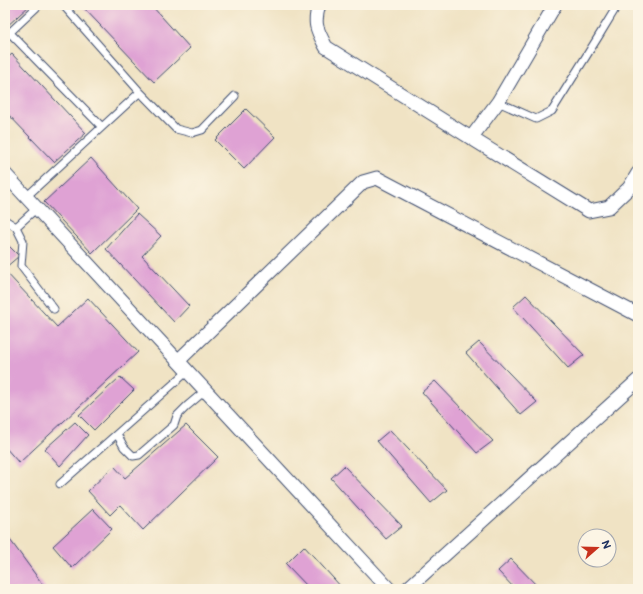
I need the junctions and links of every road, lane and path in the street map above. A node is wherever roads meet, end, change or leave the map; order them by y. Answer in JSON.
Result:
{"nodes":[{"id":1,"x":39,"y":5,"type":"edge"},
{"id":2,"x":63,"y":5,"type":"edge"},
{"id":3,"x":319,"y":5,"type":"edge"},
{"id":4,"x":555,"y":5,"type":"edge"},
{"id":5,"x":614,"y":5,"type":"edge"},
{"id":6,"x":8,"y":35,"type":"edge"},
{"id":7,"x":140,"y":92,"type":"junction"},
{"id":8,"x":235,"y":96,"type":"dead end"},
{"id":9,"x":498,"y":102,"type":"junction"},
{"id":10,"x":102,"y":127,"type":"junction"},
{"id":11,"x":471,"y":138,"type":"junction"},
{"id":12,"x":638,"y":173,"type":"edge"},
{"id":13,"x":5,"y":174,"type":"edge"},
{"id":14,"x":26,"y":196,"type":"junction"},
{"id":15,"x":37,"y":208,"type":"junction"},
{"id":16,"x":5,"y":220,"type":"edge"},
{"id":17,"x":16,"y":227,"type":"junction"},
{"id":18,"x":54,"y":309,"type":"dead end"},
{"id":19,"x":638,"y":315,"type":"edge"},
{"id":20,"x":178,"y":361,"type":"junction"},
{"id":21,"x":188,"y":371,"type":"junction"},
{"id":22,"x":638,"y":380,"type":"edge"},
{"id":23,"x":206,"y":390,"type":"junction"},
{"id":24,"x":117,"y":434,"type":"junction"},
{"id":25,"x":60,"y":484,"type":"dead end"},
{"id":26,"x":389,"y":589,"type":"edge"},
{"id":27,"x":408,"y":589,"type":"edge"}],
"edges":[{"from":1,"to":6,"type":"lane"},
{"from":2,"to":7,"type":"lane"},
{"from":3,"to":11,"type":"street"},
{"from":4,"to":9,"type":"street"},
{"from":5,"to":9,"type":"lane"},
{"from":6,"to":10,"type":"lane"},
{"from":7,"to":8,"type":"lane"},
{"from":7,"to":10,"type":"lane"},
{"from":9,"to":11,"type":"street"},
{"from":10,"to":14,"type":"lane"},
{"from":11,"to":12,"type":"street"},
{"from":13,"to":14,"type":"street"},
{"from":14,"to":15,"type":"street"},
{"from":15,"to":17,"type":"lane"},
{"from":15,"to":20,"type":"street"},
{"from":16,"to":17,"type":"lane"},
{"from":17,"to":18,"type":"lane"},
{"from":19,"to":20,"type":"street"},
{"from":20,"to":21,"type":"street"},
{"from":21,"to":23,"type":"street"},
{"from":21,"to":24,"type":"lane"},
{"from":22,"to":27,"type":"street"},
{"from":23,"to":24,"type":"lane"},
{"from":23,"to":26,"type":"street"},
{"from":24,"to":25,"type":"lane"}]}
